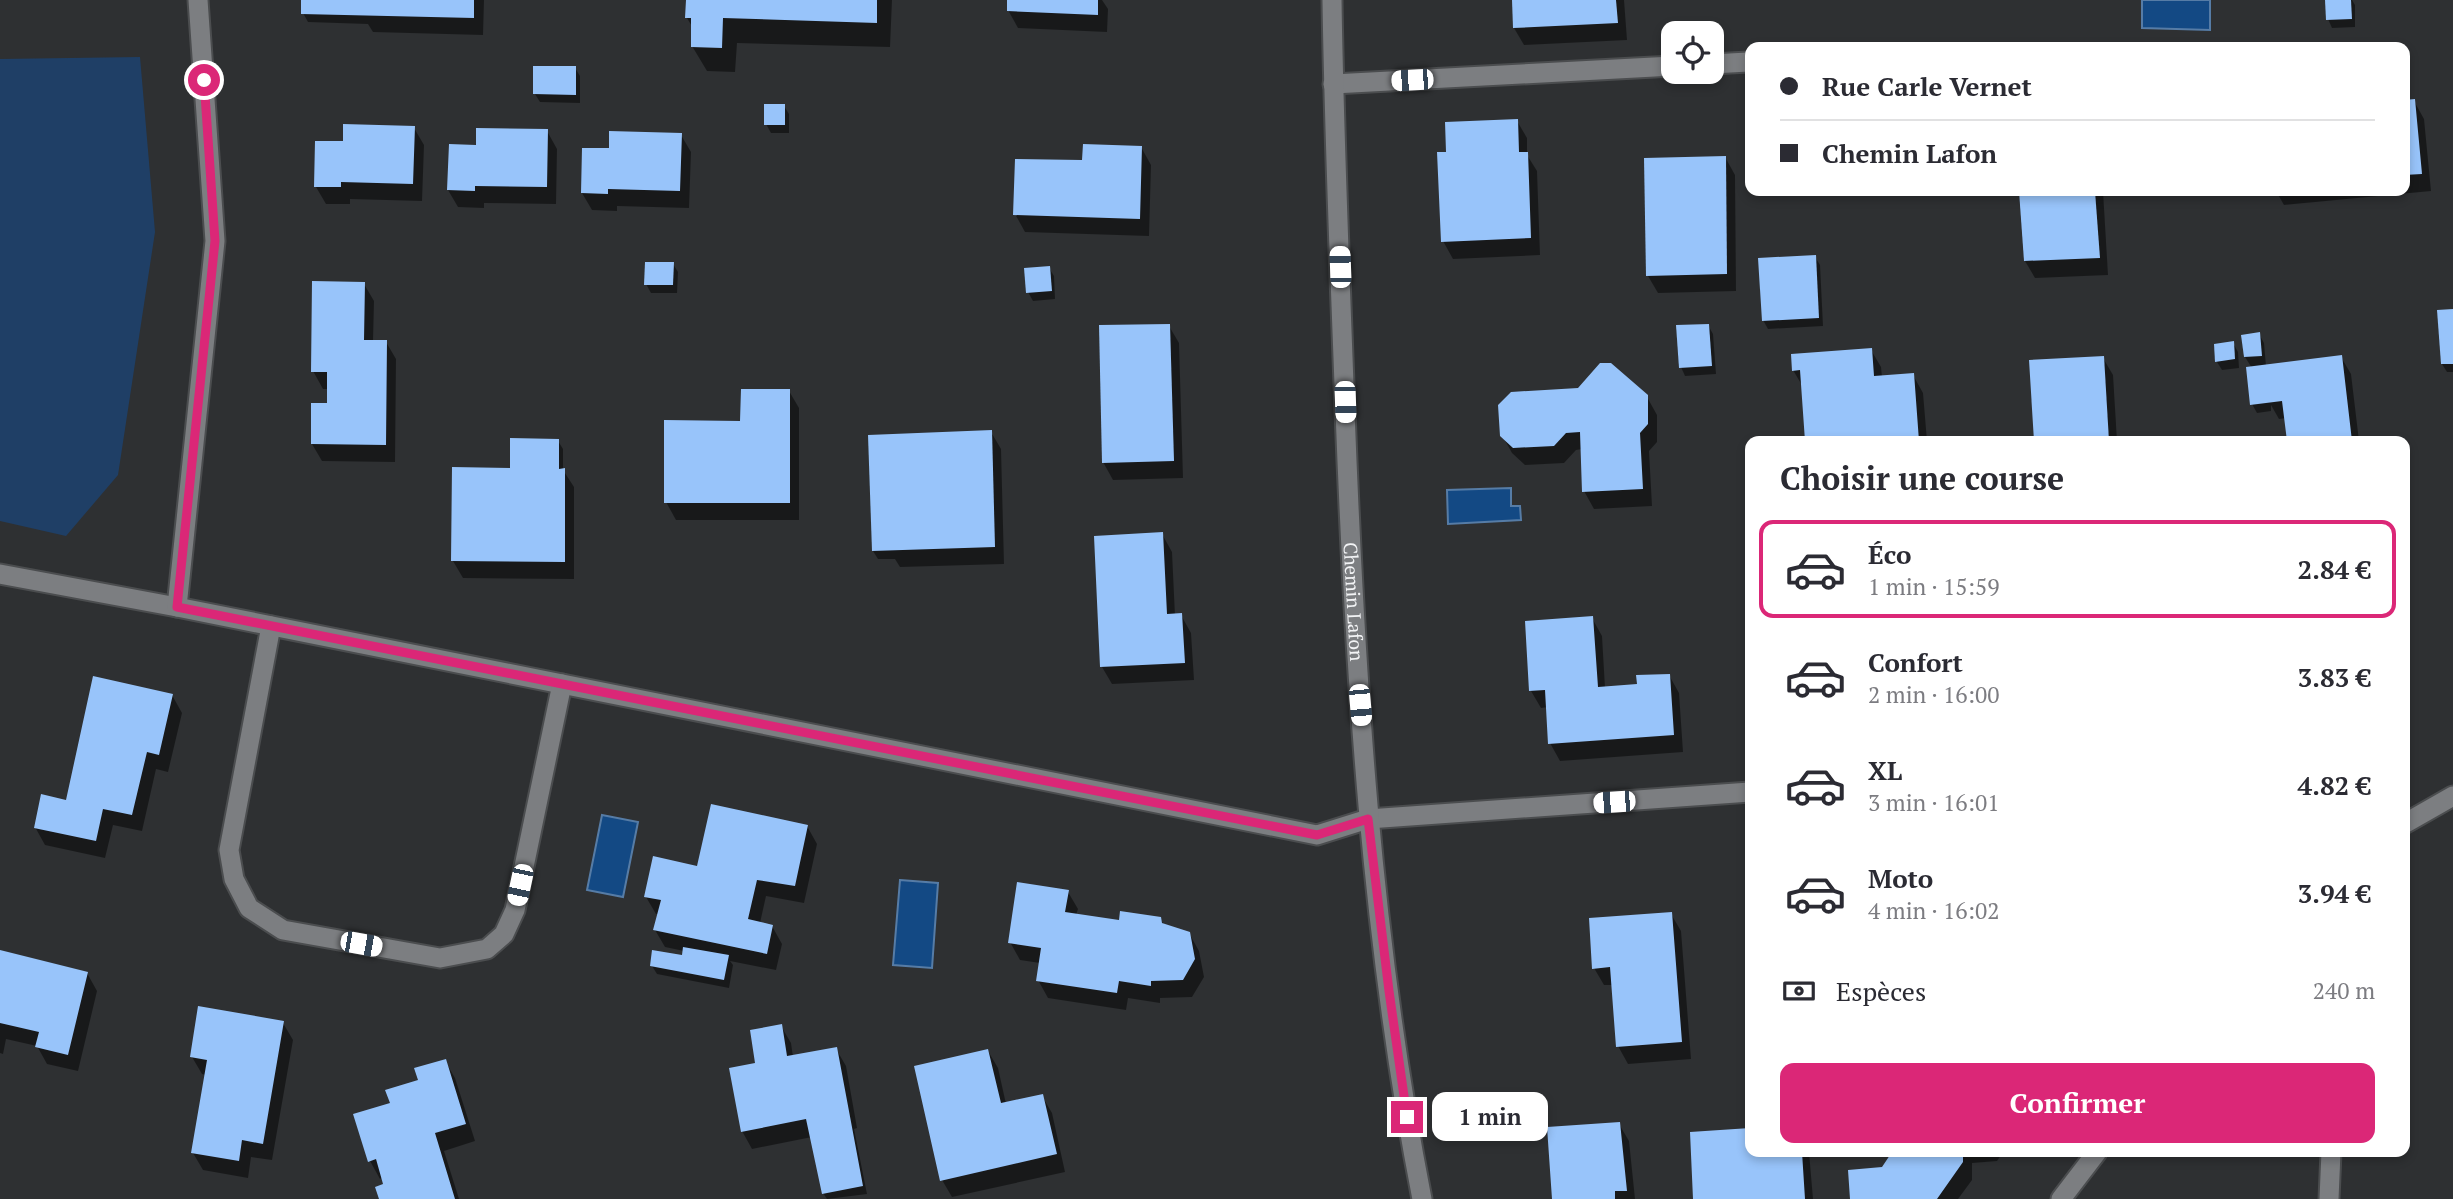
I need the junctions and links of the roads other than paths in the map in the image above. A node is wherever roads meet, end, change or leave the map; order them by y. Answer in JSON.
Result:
{"nodes":[{"id":1,"x":198,"y":0,"type":"edge"},
{"id":2,"x":1332,"y":0,"type":"edge"},
{"id":3,"x":1745,"y":62,"type":"edge"},
{"id":4,"x":1724,"y":63,"type":"edge"},
{"id":5,"x":1661,"y":67,"type":"edge"},
{"id":6,"x":1333,"y":85,"type":"junction"},
{"id":7,"x":0,"y":574,"type":"edge"},
{"id":8,"x":177,"y":607,"type":"junction"},
{"id":9,"x":271,"y":626,"type":"junction"},
{"id":10,"x":562,"y":684,"type":"junction"},
{"id":11,"x":1745,"y":792,"type":"edge"},
{"id":12,"x":2453,"y":796,"type":"edge"},
{"id":13,"x":1368,"y":819,"type":"junction"},
{"id":14,"x":2410,"y":821,"type":"edge"},
{"id":15,"x":2093,"y":1157,"type":"edge"},
{"id":16,"x":2331,"y":1157,"type":"edge"},
{"id":17,"x":1422,"y":1199,"type":"edge"},
{"id":18,"x":2061,"y":1199,"type":"edge"},
{"id":19,"x":2329,"y":1199,"type":"edge"}],
"edges":[{"from":1,"to":8,"type":"street"},
{"from":2,"to":6,"type":"street","name":"Chemin Lafon"},
{"from":3,"to":4,"type":"street"},
{"from":5,"to":6,"type":"street"},
{"from":6,"to":13,"type":"street","name":"Chemin Lafon"},
{"from":7,"to":8,"type":"street"},
{"from":8,"to":9,"type":"street"},
{"from":9,"to":10,"type":"street"},
{"from":9,"to":10,"type":"street"},
{"from":10,"to":13,"type":"street"},
{"from":11,"to":13,"type":"street"},
{"from":12,"to":14,"type":"street"},
{"from":13,"to":17,"type":"street","name":"Chemin Lafon"},
{"from":15,"to":18,"type":"street"},
{"from":16,"to":19,"type":"street"}]}
